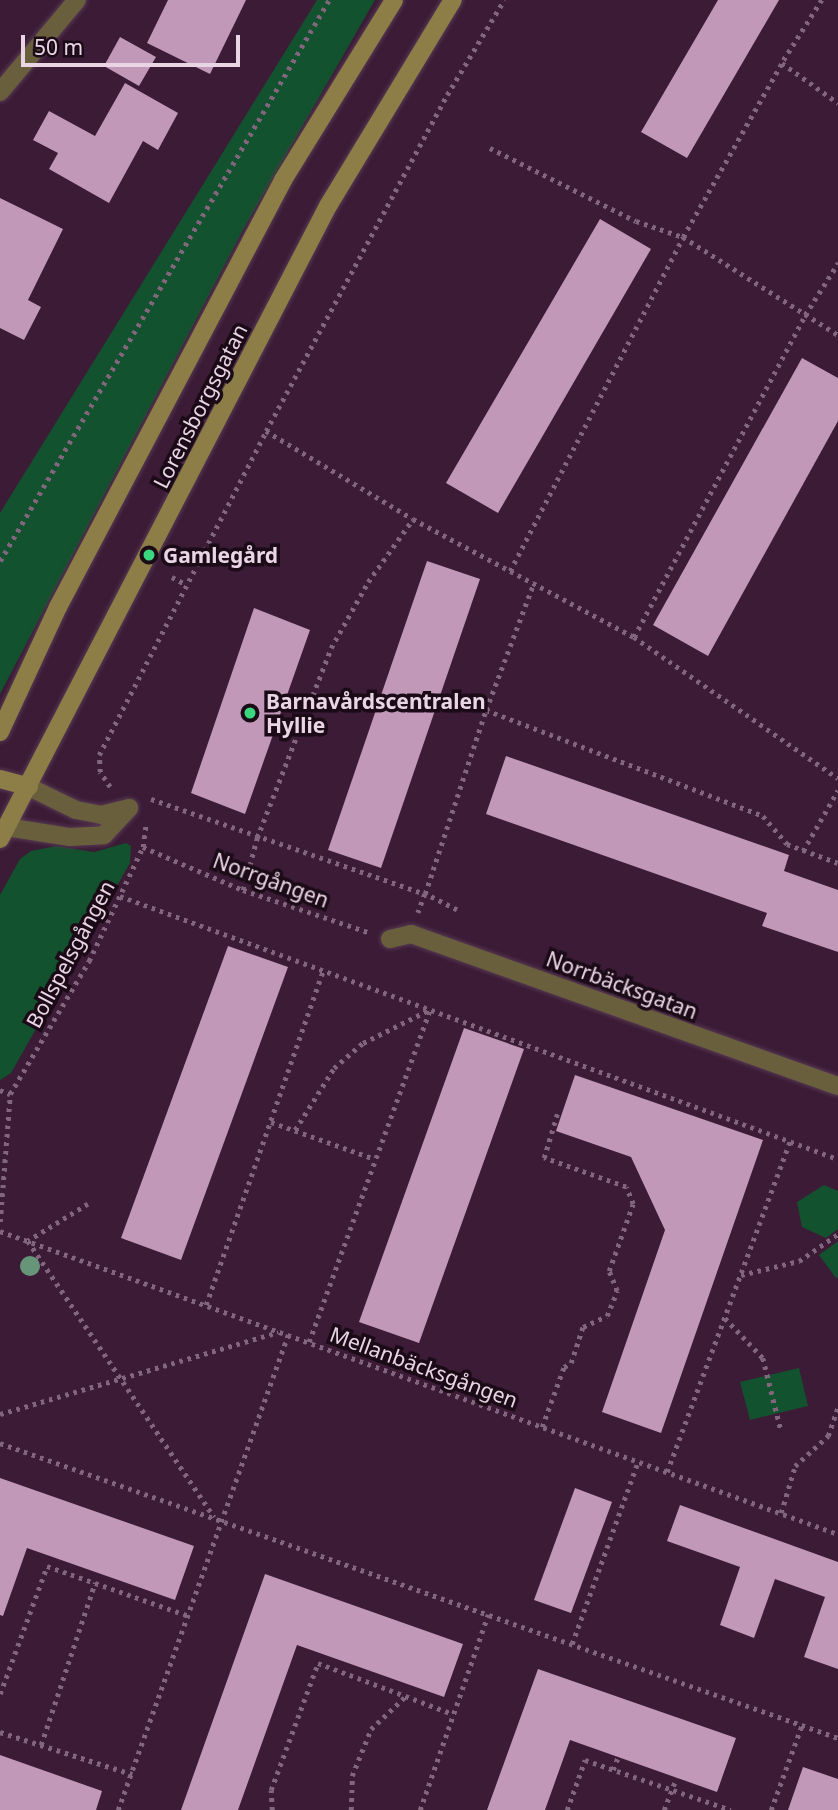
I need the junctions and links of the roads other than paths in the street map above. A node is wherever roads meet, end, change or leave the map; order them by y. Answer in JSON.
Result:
{"nodes":[{"id":1,"x":77,"y":0,"type":"edge"},
{"id":2,"x":394,"y":0,"type":"edge"},
{"id":3,"x":453,"y":0,"type":"edge"},
{"id":4,"x":0,"y":92,"type":"edge"},
{"id":5,"x":0,"y":732,"type":"edge"},
{"id":6,"x":0,"y":779,"type":"edge"},
{"id":7,"x":29,"y":787,"type":"junction"},
{"id":8,"x":2,"y":830,"type":"edge"},
{"id":9,"x":390,"y":939,"type":"road end"},
{"id":10,"x":838,"y":1086,"type":"edge"}],
"edges":[{"from":1,"to":4,"type":"street"},
{"from":2,"to":5,"type":"main road","name":"Lorensborgsgatan"},
{"from":3,"to":7,"type":"main road","name":"Lorensborgsgatan"},
{"from":6,"to":7,"type":"main road"},
{"from":7,"to":8,"type":"main road","name":"Lorensborgsgatan"},
{"from":7,"to":8,"type":"street"},
{"from":9,"to":10,"type":"street","name":"Norrbäcksgatan"}]}
